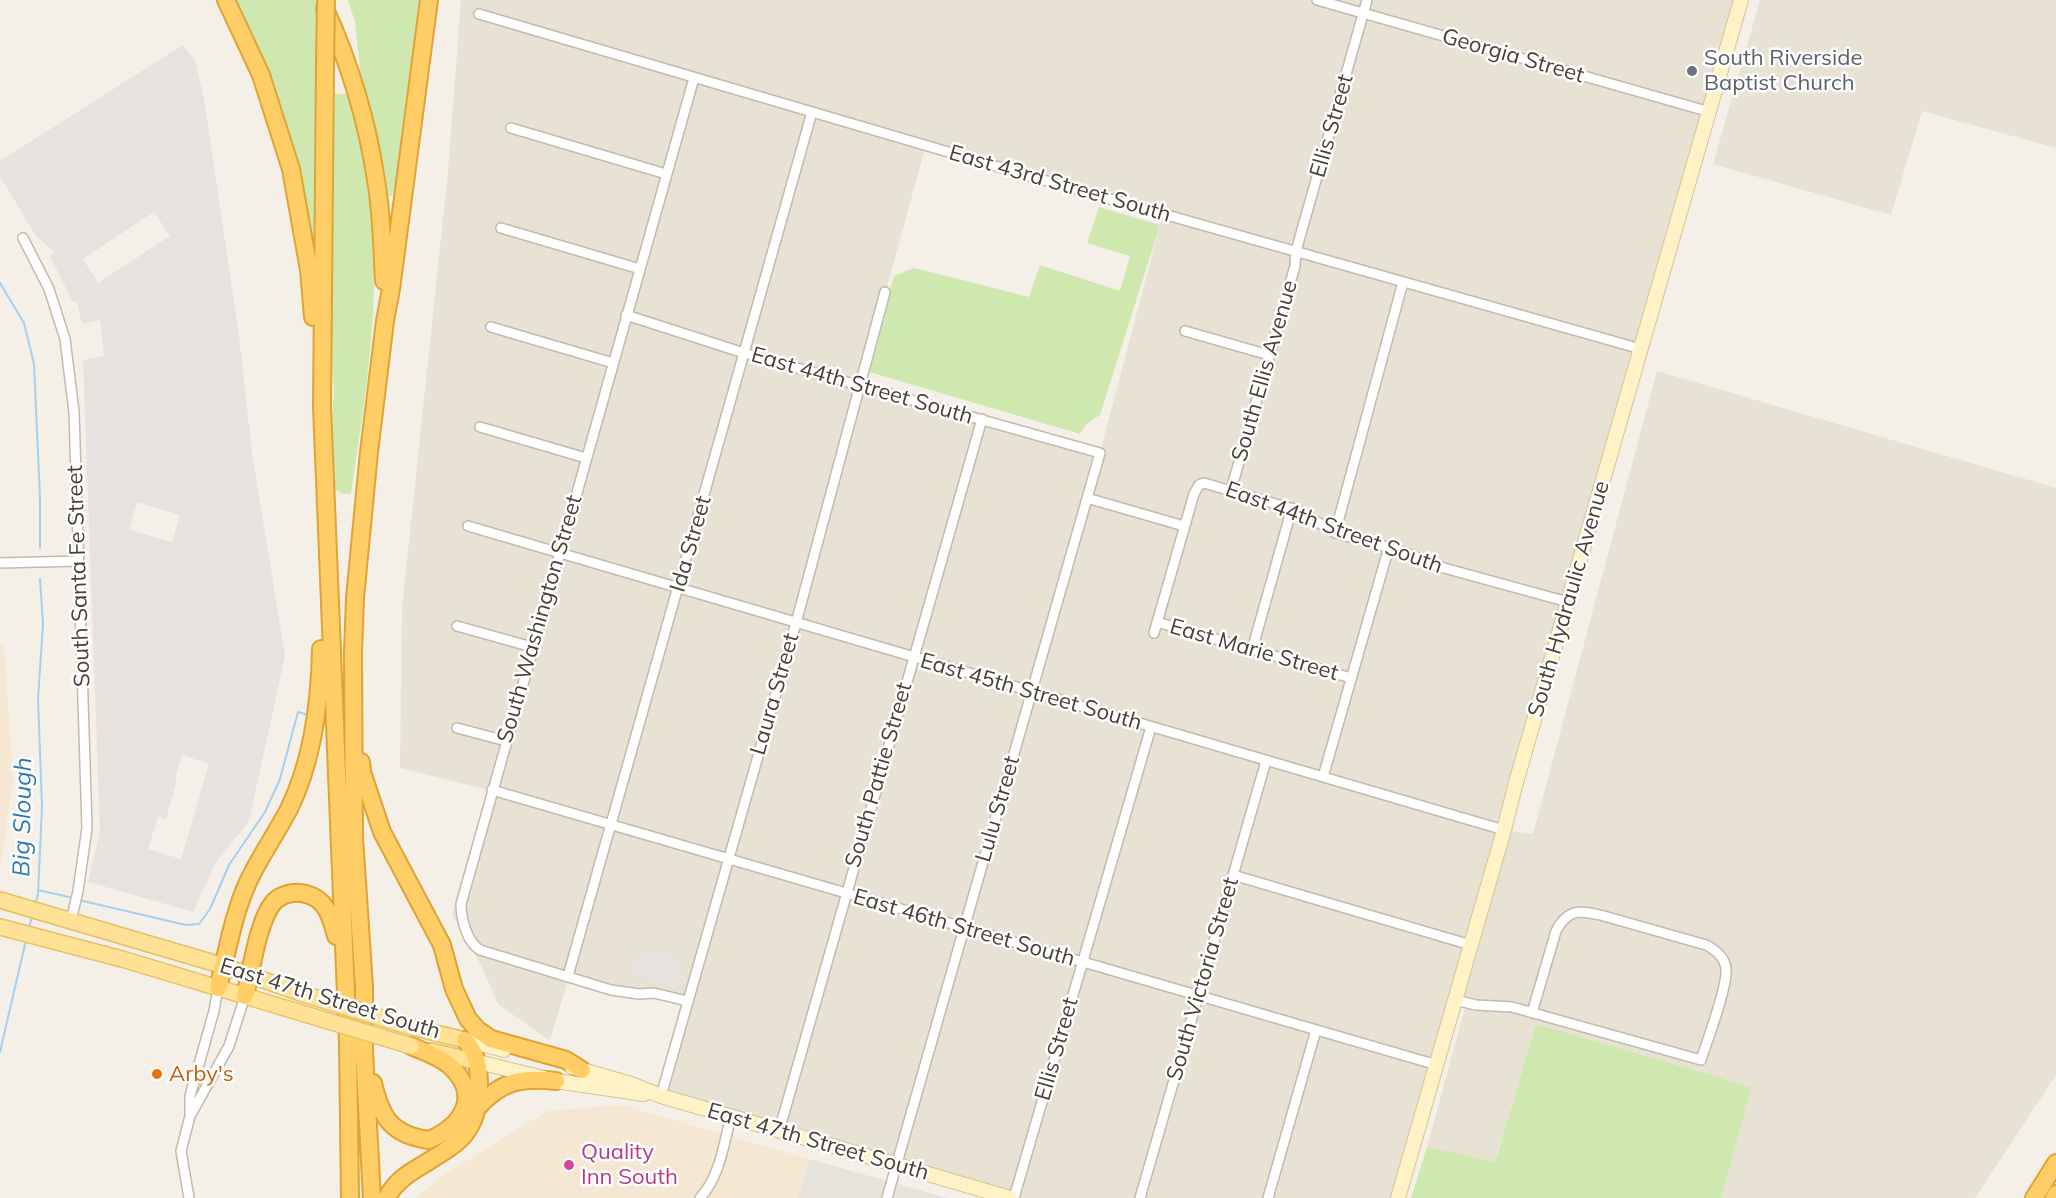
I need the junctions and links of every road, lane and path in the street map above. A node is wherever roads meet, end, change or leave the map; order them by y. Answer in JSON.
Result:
{"nodes":[{"id":1,"x":226,"y":0,"type":"edge"},
{"id":2,"x":321,"y":0,"type":"edge"},
{"id":3,"x":326,"y":0,"type":"edge"},
{"id":4,"x":429,"y":0,"type":"edge"},
{"id":5,"x":1317,"y":0,"type":"edge"},
{"id":6,"x":1367,"y":0,"type":"edge"},
{"id":7,"x":1741,"y":0,"type":"edge"},
{"id":8,"x":1364,"y":13,"type":"junction"},
{"id":9,"x":479,"y":14,"type":"dead end"},
{"id":10,"x":694,"y":78,"type":"junction"},
{"id":11,"x":812,"y":112,"type":"junction"},
{"id":12,"x":1710,"y":112,"type":"junction"},
{"id":13,"x":511,"y":128,"type":"dead end"},
{"id":14,"x":666,"y":174,"type":"junction"},
{"id":15,"x":501,"y":228,"type":"dead end"},
{"id":16,"x":23,"y":238,"type":"dead end"},
{"id":17,"x":1296,"y":251,"type":"junction"},
{"id":18,"x":639,"y":268,"type":"junction"},
{"id":19,"x":1403,"y":282,"type":"junction"},
{"id":20,"x":885,"y":292,"type":"dead end"},
{"id":21,"x":626,"y":315,"type":"junction"},
{"id":22,"x":385,"y":321,"type":"junction"},
{"id":23,"x":490,"y":327,"type":"dead end"},
{"id":24,"x":1185,"y":331,"type":"dead end"},
{"id":25,"x":1641,"y":350,"type":"junction"},
{"id":26,"x":744,"y":353,"type":"junction"},
{"id":27,"x":1269,"y":355,"type":"junction"},
{"id":28,"x":613,"y":363,"type":"junction"},
{"id":29,"x":859,"y":386,"type":"junction"},
{"id":30,"x":322,"y":407,"type":"junction"},
{"id":31,"x":982,"y":420,"type":"junction"},
{"id":32,"x":480,"y":427,"type":"dead end"},
{"id":33,"x":1100,"y":453,"type":"joint"},
{"id":34,"x":586,"y":458,"type":"junction"},
{"id":35,"x":325,"y":486,"type":"junction"},
{"id":36,"x":1231,"y":490,"type":"junction"},
{"id":37,"x":1087,"y":498,"type":"junction"},
{"id":38,"x":1292,"y":508,"type":"junction"},
{"id":39,"x":468,"y":526,"type":"dead end"},
{"id":40,"x":1184,"y":526,"type":"junction"},
{"id":41,"x":1335,"y":533,"type":"junction"},
{"id":42,"x":1389,"y":547,"type":"junction"},
{"id":43,"x":559,"y":553,"type":"junction"},
{"id":44,"x":78,"y":561,"type":"junction"},
{"id":45,"x":0,"y":563,"type":"edge"},
{"id":46,"x":678,"y":589,"type":"junction"},
{"id":47,"x":1568,"y":602,"type":"junction"},
{"id":48,"x":1157,"y":622,"type":"junction"},
{"id":49,"x":795,"y":623,"type":"junction"},
{"id":50,"x":457,"y":626,"type":"dead end"},
{"id":51,"x":1154,"y":633,"type":"dead end"},
{"id":52,"x":532,"y":647,"type":"junction"},
{"id":53,"x":1252,"y":650,"type":"junction"},
{"id":54,"x":913,"y":658,"type":"junction"},
{"id":55,"x":1351,"y":678,"type":"junction"},
{"id":56,"x":1032,"y":693,"type":"junction"},
{"id":57,"x":353,"y":698,"type":"junction"},
{"id":58,"x":457,"y":728,"type":"dead end"},
{"id":59,"x":1151,"y":728,"type":"junction"},
{"id":60,"x":506,"y":741,"type":"junction"},
{"id":61,"x":1266,"y":761,"type":"junction"},
{"id":62,"x":1323,"y":777,"type":"junction"},
{"id":63,"x":492,"y":790,"type":"junction"},
{"id":64,"x":611,"y":826,"type":"junction"},
{"id":65,"x":1504,"y":830,"type":"junction"},
{"id":66,"x":727,"y":860,"type":"junction"},
{"id":67,"x":1233,"y":875,"type":"junction"},
{"id":68,"x":845,"y":894,"type":"junction"},
{"id":69,"x":7,"y":902,"type":"edge"},
{"id":70,"x":64,"y":919,"type":"junction"},
{"id":71,"x":3,"y":928,"type":"edge"},
{"id":72,"x":964,"y":929,"type":"junction"},
{"id":73,"x":1471,"y":945,"type":"junction"},
{"id":74,"x":344,"y":960,"type":"junction"},
{"id":75,"x":1082,"y":963,"type":"junction"},
{"id":76,"x":224,"y":966,"type":"junction"},
{"id":77,"x":250,"y":975,"type":"junction"},
{"id":78,"x":568,"y":976,"type":"junction"},
{"id":79,"x":218,"y":987,"type":"junction"},
{"id":80,"x":245,"y":996,"type":"junction"},
{"id":81,"x":1198,"y":996,"type":"junction"},
{"id":82,"x":1455,"y":1000,"type":"junction"},
{"id":83,"x":687,"y":1001,"type":"junction"},
{"id":84,"x":1532,"y":1013,"type":"junction"},
{"id":85,"x":1316,"y":1030,"type":"junction"},
{"id":86,"x":465,"y":1040,"type":"junction"},
{"id":87,"x":411,"y":1046,"type":"junction"},
{"id":88,"x":364,"y":1051,"type":"junction"},
{"id":89,"x":478,"y":1062,"type":"junction"},
{"id":90,"x":1437,"y":1065,"type":"junction"},
{"id":91,"x":582,"y":1070,"type":"junction"},
{"id":92,"x":556,"y":1081,"type":"junction"},
{"id":93,"x":661,"y":1096,"type":"junction"},
{"id":94,"x":477,"y":1108,"type":"junction"},
{"id":95,"x":190,"y":1116,"type":"junction"},
{"id":96,"x":731,"y":1116,"type":"junction"},
{"id":97,"x":779,"y":1131,"type":"junction"},
{"id":98,"x":2056,"y":1163,"type":"edge"},
{"id":99,"x":897,"y":1165,"type":"junction"},
{"id":100,"x":189,"y":1198,"type":"edge"},
{"id":101,"x":350,"y":1198,"type":"edge"},
{"id":102,"x":372,"y":1198,"type":"edge"},
{"id":103,"x":387,"y":1198,"type":"edge"},
{"id":104,"x":700,"y":1198,"type":"edge"},
{"id":105,"x":887,"y":1198,"type":"edge"},
{"id":106,"x":1012,"y":1198,"type":"edge"},
{"id":107,"x":1140,"y":1198,"type":"edge"},
{"id":108,"x":1268,"y":1198,"type":"edge"},
{"id":109,"x":1398,"y":1198,"type":"edge"},
{"id":110,"x":2034,"y":1198,"type":"edge"}],
"edges":[{"from":1,"to":30,"type":"highway"},
{"from":2,"to":22,"type":"highway"},
{"from":3,"to":30,"type":"highway","bridge":true},
{"from":4,"to":22,"type":"highway"},
{"from":5,"to":8,"type":"street","name":"Georgia Street"},
{"from":6,"to":8,"type":"street","name":"Ellis Street"},
{"from":7,"to":12,"type":"street","name":"South Hydraulic Avenue"},
{"from":8,"to":12,"type":"street","name":"Georgia Street"},
{"from":8,"to":17,"type":"street","name":"Ellis Street"},
{"from":9,"to":10,"type":"street","name":"East 43rd Street South"},
{"from":10,"to":11,"type":"street","name":"East 43rd Street South"},
{"from":10,"to":14,"type":"street","name":"South Washington Street"},
{"from":11,"to":17,"type":"street","name":"East 43rd Street South"},
{"from":11,"to":26,"type":"street","name":"Ida Street"},
{"from":12,"to":25,"type":"street","name":"South Hydraulic Avenue"},
{"from":13,"to":14,"type":"street"},
{"from":14,"to":18,"type":"street","name":"South Washington Street"},
{"from":15,"to":18,"type":"street"},
{"from":16,"to":44,"type":"street","name":"South Santa Fe Street"},
{"from":17,"to":19,"type":"street","name":"East 43rd Street South"},
{"from":17,"to":27,"type":"street","name":"South Ellis Avenue"},
{"from":18,"to":21,"type":"street","name":"South Washington Street"},
{"from":19,"to":25,"type":"street","name":"East 43rd Street South"},
{"from":19,"to":41,"type":"street"},
{"from":20,"to":29,"type":"street","name":"Laura Street"},
{"from":21,"to":26,"type":"street","name":"East 44th Street South"},
{"from":21,"to":28,"type":"street","name":"South Washington Street"},
{"from":22,"to":57,"type":"highway"},
{"from":23,"to":28,"type":"street"},
{"from":24,"to":27,"type":"street"},
{"from":25,"to":47,"type":"street","name":"South Hydraulic Avenue"},
{"from":26,"to":29,"type":"street","name":"East 44th Street South"},
{"from":26,"to":46,"type":"street","name":"Ida Street"},
{"from":27,"to":36,"type":"street","name":"South Ellis Avenue"},
{"from":28,"to":34,"type":"street","name":"South Washington Street"},
{"from":29,"to":31,"type":"street","name":"East 44th Street South"},
{"from":29,"to":49,"type":"street","name":"Laura Street"},
{"from":30,"to":35,"type":"highway"},
{"from":31,"to":33,"type":"street","name":"East 44th Street South"},
{"from":31,"to":54,"type":"street","name":"South Pattie Street"},
{"from":32,"to":34,"type":"street"},
{"from":33,"to":37,"type":"street","name":"Lulu Street"},
{"from":34,"to":43,"type":"street","name":"South Washington Street"},
{"from":35,"to":74,"type":"highway"},
{"from":35,"to":76,"type":"highway"},
{"from":36,"to":38,"type":"street","name":"East 44th Street South"},
{"from":36,"to":40,"type":"street","name":"East 44th Street South"},
{"from":37,"to":40,"type":"street"},
{"from":37,"to":56,"type":"street","name":"Lulu Street"},
{"from":38,"to":41,"type":"street","name":"East 44th Street South"},
{"from":38,"to":53,"type":"street"},
{"from":39,"to":43,"type":"street","name":"East 45th Street South"},
{"from":40,"to":48,"type":"street"},
{"from":41,"to":42,"type":"street","name":"East 44th Street South"},
{"from":42,"to":47,"type":"street","name":"East 44th Street South"},
{"from":42,"to":55,"type":"street"},
{"from":43,"to":46,"type":"street","name":"East 45th Street South"},
{"from":43,"to":52,"type":"street","name":"South Washington Street"},
{"from":44,"to":45,"type":"street"},
{"from":44,"to":70,"type":"street","name":"South Santa Fe Street"},
{"from":46,"to":49,"type":"street","name":"East 45th Street South"},
{"from":46,"to":64,"type":"street","name":"Ida Street"},
{"from":47,"to":65,"type":"street","name":"South Hydraulic Avenue"},
{"from":48,"to":51,"type":"street"},
{"from":48,"to":53,"type":"street","name":"East Marie Street"},
{"from":49,"to":54,"type":"street","name":"East 45th Street South"},
{"from":49,"to":66,"type":"street","name":"Laura Street"},
{"from":50,"to":52,"type":"street"},
{"from":52,"to":60,"type":"street","name":"South Washington Street"},
{"from":53,"to":55,"type":"street","name":"East Marie Street"},
{"from":54,"to":56,"type":"street","name":"East 45th Street South"},
{"from":54,"to":68,"type":"street","name":"South Pattie Street"},
{"from":55,"to":62,"type":"street"},
{"from":56,"to":59,"type":"street","name":"East 45th Street South"},
{"from":56,"to":72,"type":"street","name":"Lulu Street"},
{"from":57,"to":88,"type":"highway"},
{"from":57,"to":91,"type":"highway"},
{"from":58,"to":60,"type":"street"},
{"from":59,"to":61,"type":"street","name":"East 45th Street South"},
{"from":59,"to":75,"type":"street","name":"Ellis Street"},
{"from":60,"to":63,"type":"street","name":"South Washington Street"},
{"from":61,"to":62,"type":"street","name":"East 45th Street South"},
{"from":61,"to":67,"type":"street","name":"South Victoria Street"},
{"from":62,"to":65,"type":"street","name":"East 45th Street South"},
{"from":63,"to":64,"type":"street","name":"East 46th Street South"},
{"from":63,"to":78,"type":"street","name":"South Washington Street"},
{"from":64,"to":66,"type":"street","name":"East 46th Street South"},
{"from":64,"to":78,"type":"street","name":"Ida Street"},
{"from":65,"to":73,"type":"street","name":"South Hydraulic Avenue"},
{"from":66,"to":68,"type":"street","name":"East 46th Street South"},
{"from":66,"to":83,"type":"street","name":"Laura Street"},
{"from":67,"to":73,"type":"street"},
{"from":67,"to":81,"type":"street","name":"South Victoria Street"},
{"from":68,"to":72,"type":"street","name":"East 46th Street South"},
{"from":68,"to":97,"type":"street","name":"South Pattie Street"},
{"from":69,"to":70,"type":"main road","name":"East 47th Street South"},
{"from":70,"to":76,"type":"main road","name":"East 47th Street South"},
{"from":71,"to":79,"type":"main road","name":"East 47th Street South"},
{"from":72,"to":75,"type":"street","name":"East 46th Street South"},
{"from":72,"to":99,"type":"street","name":"Lulu Street"},
{"from":73,"to":82,"type":"street","name":"South Hydraulic Avenue"},
{"from":74,"to":77,"type":"highway"},
{"from":74,"to":101,"type":"highway"},
{"from":75,"to":81,"type":"street","name":"East 46th Street South"},
{"from":75,"to":106,"type":"street","name":"Ellis Street"},
{"from":76,"to":77,"type":"main road","name":"East 47th Street South"},
{"from":76,"to":79,"type":"highway"},
{"from":77,"to":80,"type":"highway"},
{"from":77,"to":86,"type":"main road","name":"East 47th Street South","bridge":true},
{"from":78,"to":83,"type":"street","name":"South Washington Street"},
{"from":79,"to":80,"type":"main road","name":"East 47th Street South"},
{"from":79,"to":95,"type":"street"},
{"from":80,"to":87,"type":"main road","name":"East 47th Street South","bridge":true},
{"from":80,"to":95,"type":"street"},
{"from":81,"to":85,"type":"street","name":"East 46th Street South"},
{"from":81,"to":107,"type":"street","name":"South Victoria Street"},
{"from":82,"to":84,"type":"street"},
{"from":82,"to":90,"type":"street","name":"South Hydraulic Avenue"},
{"from":83,"to":93,"type":"street","name":"Laura Street"},
{"from":84,"to":84,"type":"street"},
{"from":85,"to":90,"type":"street","name":"East 46th Street South"},
{"from":85,"to":108,"type":"street"},
{"from":86,"to":89,"type":"highway"},
{"from":86,"to":91,"type":"street","name":"East 47th Street South"},
{"from":87,"to":88,"type":"highway"},
{"from":87,"to":89,"type":"main road","name":"East 47th Street South"},
{"from":88,"to":102,"type":"highway"},
{"from":89,"to":92,"type":"street","name":"East 47th Street South"},
{"from":89,"to":94,"type":"highway"},
{"from":90,"to":109,"type":"street","name":"South Hydraulic Avenue"},
{"from":91,"to":93,"type":"street","name":"East 47th Street South"},
{"from":92,"to":93,"type":"street","name":"East 47th Street South"},
{"from":92,"to":94,"type":"highway"},
{"from":93,"to":96,"type":"street","name":"East 47th Street South"},
{"from":94,"to":103,"type":"highway"},
{"from":95,"to":100,"type":"street"},
{"from":96,"to":97,"type":"street","name":"East 47th Street South"},
{"from":96,"to":104,"type":"street"},
{"from":97,"to":99,"type":"street","name":"East 47th Street South"},
{"from":98,"to":110,"type":"highway"},
{"from":99,"to":105,"type":"street","name":"Lulu Street"},
{"from":99,"to":106,"type":"street","name":"East 47th Street South"}]}
